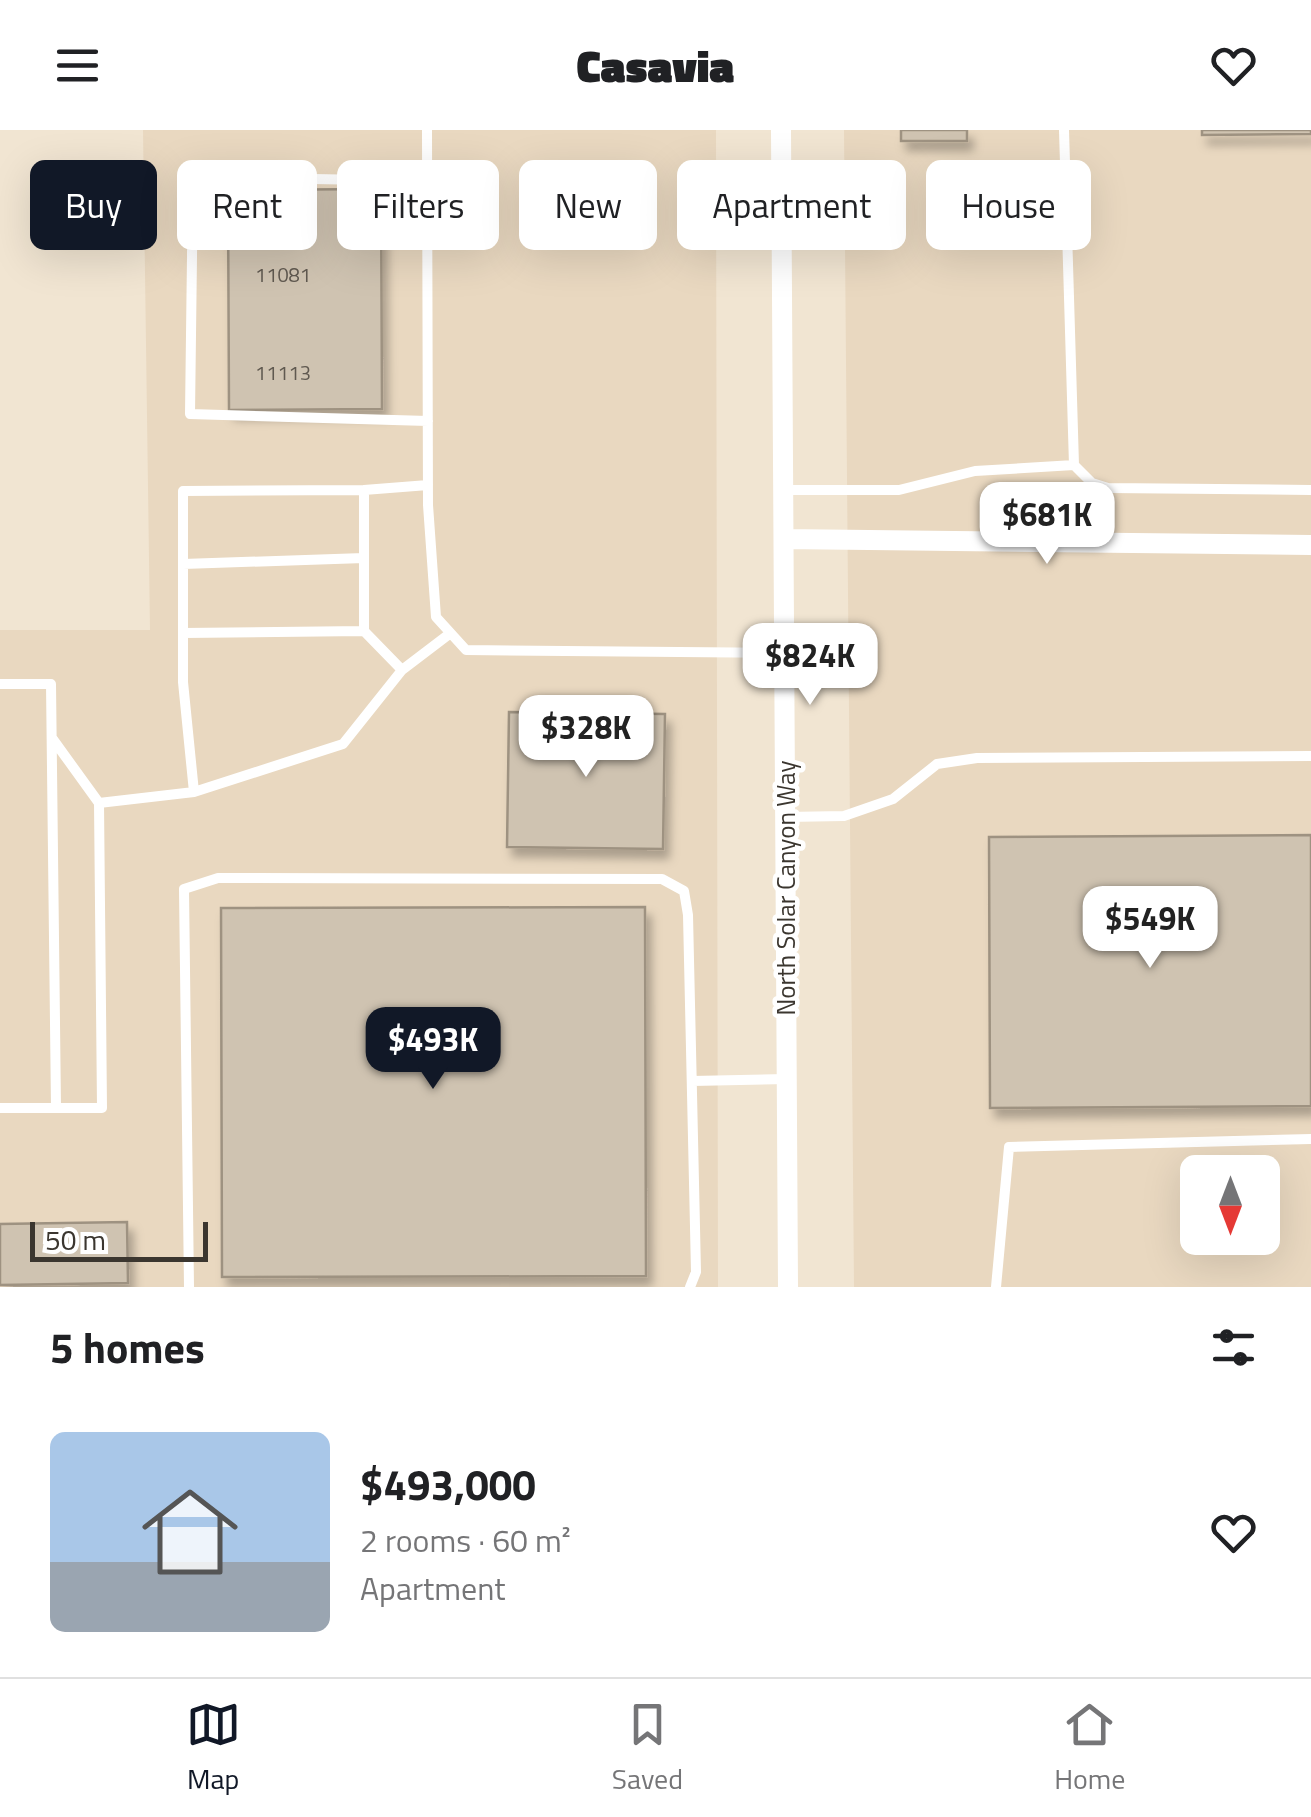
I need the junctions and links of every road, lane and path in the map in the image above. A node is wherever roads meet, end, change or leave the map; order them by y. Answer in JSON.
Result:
{"nodes":[{"id":1,"x":428,"y":130,"type":"edge"},
{"id":2,"x":782,"y":130,"type":"edge"},
{"id":3,"x":1064,"y":130,"type":"edge"},
{"id":4,"x":428,"y":160,"type":"edge"},
{"id":5,"x":337,"y":179,"type":"edge"},
{"id":6,"x":428,"y":250,"type":"edge"},
{"id":7,"x":428,"y":421,"type":"junction"},
{"id":8,"x":1074,"y":465,"type":"junction"},
{"id":9,"x":428,"y":485,"type":"junction"},
{"id":10,"x":364,"y":490,"type":"junction"},
{"id":11,"x":784,"y":490,"type":"junction"},
{"id":12,"x":1311,"y":490,"type":"edge"},
{"id":13,"x":784,"y":539,"type":"junction"},
{"id":14,"x":1311,"y":545,"type":"edge"},
{"id":15,"x":364,"y":558,"type":"junction"},
{"id":16,"x":183,"y":564,"type":"junction"},
{"id":17,"x":364,"y":631,"type":"junction"},
{"id":18,"x":183,"y":633,"type":"junction"},
{"id":19,"x":448,"y":635,"type":"junction"},
{"id":20,"x":785,"y":653,"type":"junction"},
{"id":21,"x":402,"y":670,"type":"junction"},
{"id":22,"x":0,"y":684,"type":"edge"},
{"id":23,"x":52,"y":738,"type":"junction"},
{"id":24,"x":1311,"y":756,"type":"edge"},
{"id":25,"x":194,"y":792,"type":"junction"},
{"id":26,"x":99,"y":803,"type":"junction"},
{"id":27,"x":786,"y":816,"type":"junction"},
{"id":28,"x":787,"y":1078,"type":"junction"},
{"id":29,"x":692,"y":1081,"type":"junction"},
{"id":30,"x":0,"y":1108,"type":"edge"},
{"id":31,"x":56,"y":1108,"type":"junction"},
{"id":32,"x":1311,"y":1139,"type":"edge"},
{"id":33,"x":189,"y":1287,"type":"edge"},
{"id":34,"x":690,"y":1287,"type":"edge"},
{"id":35,"x":788,"y":1287,"type":"edge"},
{"id":36,"x":996,"y":1287,"type":"edge"}],
"edges":[{"from":1,"to":4,"type":"lane"},
{"from":2,"to":11,"type":"street","name":"North Solar Canyon Way"},
{"from":3,"to":8,"type":"lane"},
{"from":5,"to":7,"type":"lane"},
{"from":6,"to":7,"type":"lane"},
{"from":7,"to":9,"type":"lane"},
{"from":8,"to":11,"type":"lane"},
{"from":8,"to":12,"type":"lane"},
{"from":9,"to":10,"type":"lane"},
{"from":9,"to":19,"type":"lane"},
{"from":10,"to":15,"type":"lane"},
{"from":10,"to":16,"type":"lane"},
{"from":11,"to":13,"type":"street","name":"North Solar Canyon Way"},
{"from":13,"to":14,"type":"street"},
{"from":13,"to":20,"type":"street","name":"North Solar Canyon Way"},
{"from":15,"to":16,"type":"lane"},
{"from":15,"to":17,"type":"lane"},
{"from":16,"to":18,"type":"lane"},
{"from":17,"to":18,"type":"lane"},
{"from":17,"to":21,"type":"lane"},
{"from":18,"to":25,"type":"lane"},
{"from":19,"to":20,"type":"lane"},
{"from":19,"to":21,"type":"lane"},
{"from":20,"to":27,"type":"street","name":"North Solar Canyon Way"},
{"from":21,"to":25,"type":"lane"},
{"from":22,"to":23,"type":"lane"},
{"from":23,"to":26,"type":"lane"},
{"from":23,"to":31,"type":"lane"},
{"from":24,"to":27,"type":"lane"},
{"from":25,"to":26,"type":"lane"},
{"from":26,"to":31,"type":"lane"},
{"from":27,"to":28,"type":"street","name":"North Solar Canyon Way"},
{"from":28,"to":29,"type":"lane"},
{"from":28,"to":35,"type":"street","name":"North Solar Canyon Way"},
{"from":29,"to":33,"type":"lane"},
{"from":29,"to":34,"type":"lane"},
{"from":30,"to":31,"type":"lane"},
{"from":32,"to":36,"type":"lane"}]}
